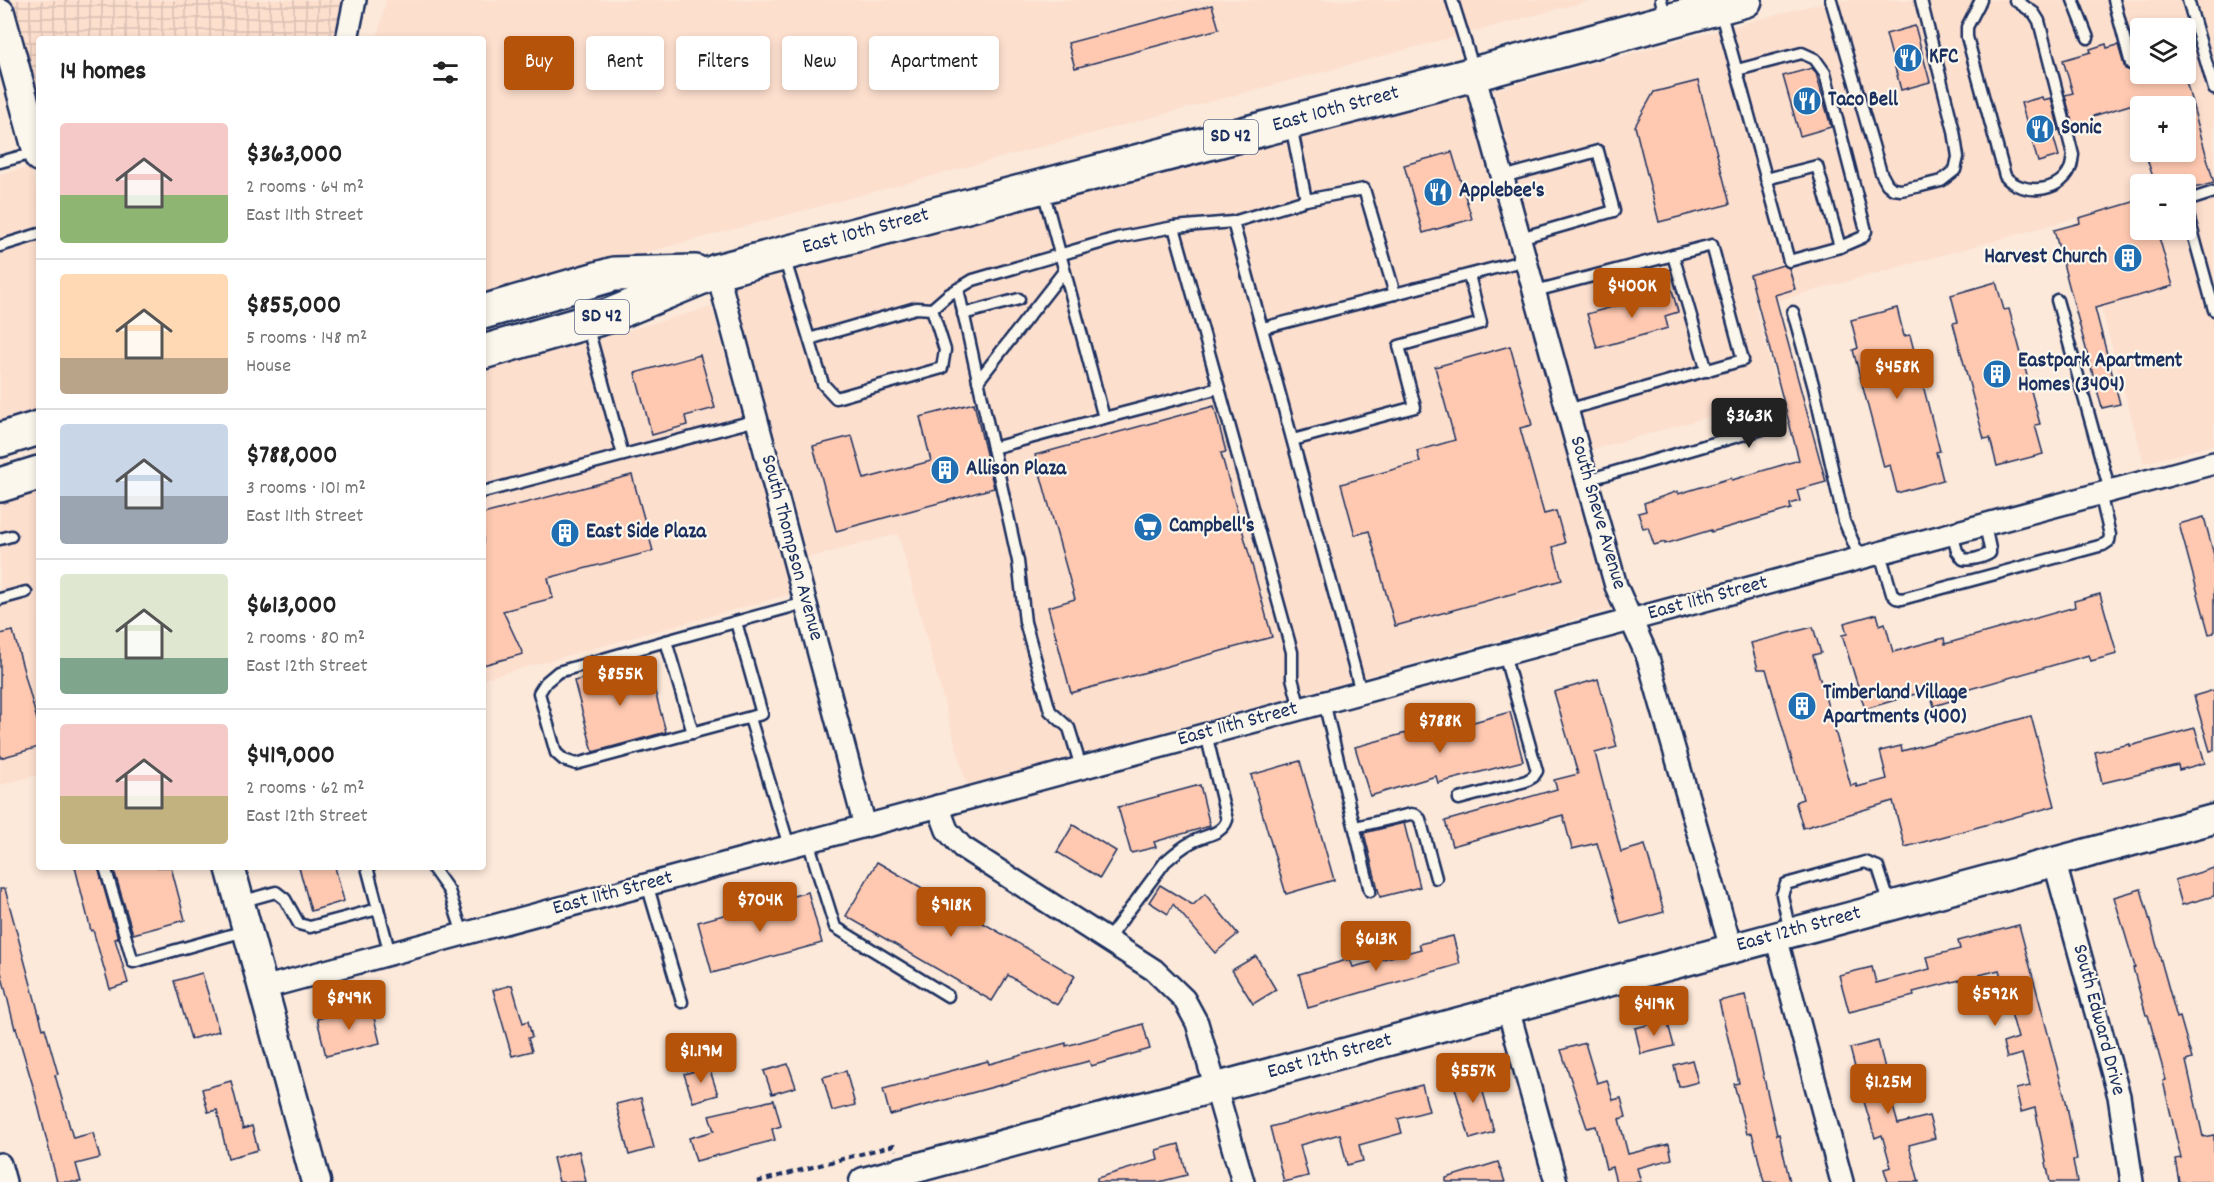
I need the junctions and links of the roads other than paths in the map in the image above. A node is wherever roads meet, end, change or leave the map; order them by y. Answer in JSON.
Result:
{"nodes":[{"id":1,"x":355,"y":0,"type":"edge"},
{"id":2,"x":1452,"y":0,"type":"edge"},
{"id":3,"x":1831,"y":0,"type":"edge"},
{"id":4,"x":1921,"y":0,"type":"edge"},
{"id":5,"x":1981,"y":0,"type":"edge"},
{"id":6,"x":2015,"y":0,"type":"edge"},
{"id":7,"x":2073,"y":0,"type":"edge"},
{"id":8,"x":2114,"y":0,"type":"edge"},
{"id":9,"x":2188,"y":0,"type":"edge"},
{"id":10,"x":1729,"y":2,"type":"edge"},
{"id":11,"x":1664,"y":11,"type":"edge"},
{"id":12,"x":1,"y":17,"type":"edge"},
{"id":13,"x":348,"y":36,"type":"edge"},
{"id":14,"x":2088,"y":38,"type":"dead end"},
{"id":15,"x":2130,"y":56,"type":"edge"},
{"id":16,"x":1737,"y":70,"type":"junction"},
{"id":17,"x":1474,"y":74,"type":"junction"},
{"id":18,"x":2214,"y":89,"type":"edge"},
{"id":19,"x":1290,"y":122,"type":"junction"},
{"id":20,"x":36,"y":147,"type":"edge"},
{"id":21,"x":36,"y":154,"type":"edge"},
{"id":22,"x":0,"y":162,"type":"edge"},
{"id":23,"x":1503,"y":177,"type":"junction"},
{"id":24,"x":1766,"y":179,"type":"junction"},
{"id":25,"x":1042,"y":186,"type":"junction"},
{"id":26,"x":2214,"y":192,"type":"edge"},
{"id":27,"x":2196,"y":198,"type":"edge"},
{"id":28,"x":1306,"y":200,"type":"junction"},
{"id":29,"x":1233,"y":222,"type":"junction"},
{"id":30,"x":1174,"y":228,"type":"junction"},
{"id":31,"x":36,"y":235,"type":"edge"},
{"id":32,"x":1520,"y":238,"type":"junction"},
{"id":33,"x":2195,"y":240,"type":"edge"},
{"id":34,"x":0,"y":246,"type":"edge"},
{"id":35,"x":1840,"y":247,"type":"junction"},
{"id":36,"x":784,"y":254,"type":"junction"},
{"id":37,"x":1060,"y":254,"type":"junction"},
{"id":38,"x":1673,"y":255,"type":"junction"},
{"id":39,"x":1526,"y":260,"type":"junction"},
{"id":40,"x":717,"y":271,"type":"junction"},
{"id":41,"x":1064,"y":271,"type":"junction"},
{"id":42,"x":1469,"y":274,"type":"junction"},
{"id":43,"x":958,"y":289,"type":"junction"},
{"id":44,"x":1535,"y":291,"type":"junction"},
{"id":45,"x":1395,"y":294,"type":"junction"},
{"id":46,"x":1019,"y":299,"type":"dead end"},
{"id":47,"x":2057,"y":300,"type":"dead end"},
{"id":48,"x":932,"y":309,"type":"junction"},
{"id":49,"x":2214,"y":310,"type":"edge"},
{"id":50,"x":486,"y":311,"type":"edge"},
{"id":51,"x":1793,"y":312,"type":"dead end"},
{"id":52,"x":963,"y":314,"type":"junction"},
{"id":53,"x":586,"y":322,"type":"junction"},
{"id":54,"x":1263,"y":328,"type":"junction"},
{"id":55,"x":809,"y":339,"type":"junction"},
{"id":56,"x":486,"y":351,"type":"edge"},
{"id":57,"x":1707,"y":371,"type":"junction"},
{"id":58,"x":978,"y":381,"type":"junction"},
{"id":59,"x":1219,"y":388,"type":"junction"},
{"id":60,"x":1568,"y":410,"type":"junction"},
{"id":61,"x":1104,"y":418,"type":"junction"},
{"id":62,"x":757,"y":420,"type":"junction"},
{"id":63,"x":1776,"y":424,"type":"dead end"},
{"id":64,"x":36,"y":429,"type":"edge"},
{"id":65,"x":0,"y":440,"type":"edge"},
{"id":66,"x":1293,"y":440,"type":"junction"},
{"id":67,"x":993,"y":448,"type":"junction"},
{"id":68,"x":623,"y":455,"type":"junction"},
{"id":69,"x":2214,"y":463,"type":"edge"},
{"id":70,"x":36,"y":474,"type":"edge"},
{"id":71,"x":1587,"y":480,"type":"junction"},
{"id":72,"x":0,"y":485,"type":"edge"},
{"id":73,"x":486,"y":491,"type":"edge"},
{"id":74,"x":2105,"y":492,"type":"junction"},
{"id":75,"x":1984,"y":525,"type":"junction"},
{"id":76,"x":1952,"y":533,"type":"junction"},
{"id":77,"x":1870,"y":555,"type":"junction"},
{"id":78,"x":1978,"y":558,"type":"junction"},
{"id":79,"x":1983,"y":577,"type":"junction"},
{"id":80,"x":26,"y":592,"type":"dead end"},
{"id":81,"x":0,"y":599,"type":"edge"},
{"id":82,"x":805,"y":603,"type":"junction"},
{"id":83,"x":1631,"y":620,"type":"junction"},
{"id":84,"x":736,"y":622,"type":"junction"},
{"id":85,"x":666,"y":641,"type":"junction"},
{"id":86,"x":1504,"y":654,"type":"junction"},
{"id":87,"x":1361,"y":692,"type":"junction"},
{"id":88,"x":1324,"y":702,"type":"junction"},
{"id":89,"x":1300,"y":709,"type":"junction"},
{"id":90,"x":750,"y":718,"type":"junction"},
{"id":91,"x":693,"y":733,"type":"junction"},
{"id":92,"x":1206,"y":734,"type":"junction"},
{"id":93,"x":1081,"y":767,"type":"junction"},
{"id":94,"x":1459,"y":799,"type":"dead end"},
{"id":95,"x":938,"y":806,"type":"junction"},
{"id":96,"x":2214,"y":819,"type":"edge"},
{"id":97,"x":865,"y":826,"type":"junction"},
{"id":98,"x":1354,"y":827,"type":"junction"},
{"id":99,"x":799,"y":843,"type":"junction"},
{"id":100,"x":2054,"y":860,"type":"junction"},
{"id":101,"x":106,"y":870,"type":"edge"},
{"id":102,"x":231,"y":870,"type":"edge"},
{"id":103,"x":368,"y":870,"type":"edge"},
{"id":104,"x":434,"y":870,"type":"edge"},
{"id":105,"x":1436,"y":878,"type":"dead end"},
{"id":106,"x":647,"y":884,"type":"junction"},
{"id":107,"x":1370,"y":891,"type":"dead end"},
{"id":108,"x":240,"y":902,"type":"junction"},
{"id":109,"x":1890,"y":905,"type":"junction"},
{"id":110,"x":378,"y":909,"type":"junction"},
{"id":111,"x":248,"y":930,"type":"junction"},
{"id":112,"x":463,"y":934,"type":"junction"},
{"id":113,"x":1783,"y":935,"type":"junction"},
{"id":114,"x":1107,"y":940,"type":"junction"},
{"id":115,"x":1731,"y":948,"type":"junction"},
{"id":116,"x":390,"y":954,"type":"junction"},
{"id":117,"x":263,"y":988,"type":"junction"},
{"id":118,"x":948,"y":996,"type":"dead end"},
{"id":119,"x":682,"y":1002,"type":"dead end"},
{"id":120,"x":1508,"y":1008,"type":"junction"},
{"id":121,"x":1217,"y":1088,"type":"junction"},
{"id":122,"x":0,"y":1164,"type":"edge"},
{"id":123,"x":922,"y":1173,"type":"edge"},
{"id":124,"x":5,"y":1182,"type":"edge"},
{"id":125,"x":316,"y":1182,"type":"edge"},
{"id":126,"x":864,"y":1182,"type":"edge"},
{"id":127,"x":1243,"y":1182,"type":"edge"},
{"id":128,"x":1556,"y":1182,"type":"edge"},
{"id":129,"x":1842,"y":1182,"type":"edge"},
{"id":130,"x":2132,"y":1182,"type":"edge"}],
"edges":[{"from":1,"to":13,"type":"street"},
{"from":2,"to":17,"type":"lane"},
{"from":3,"to":4,"type":"lane"},
{"from":5,"to":6,"type":"lane"},
{"from":7,"to":14,"type":"lane"},
{"from":8,"to":15,"type":"lane"},
{"from":9,"to":18,"type":"lane"},
{"from":10,"to":11,"type":"main road","name":"East 10th Street","number":"SD 42"},
{"from":10,"to":16,"type":"lane"},
{"from":11,"to":17,"type":"main road","name":"East 10th Street","number":"SD 42"},
{"from":12,"to":20,"type":"street"},
{"from":16,"to":24,"type":"lane"},
{"from":16,"to":35,"type":"lane"},
{"from":17,"to":19,"type":"main road","name":"East 10th Street","number":"SD 42"},
{"from":17,"to":23,"type":"street","name":"South Sneve Avenue"},
{"from":19,"to":25,"type":"main road","name":"East 10th Street","number":"SD 42"},
{"from":19,"to":28,"type":"lane"},
{"from":21,"to":22,"type":"lane"},
{"from":23,"to":32,"type":"street","name":"South Sneve Avenue"},
{"from":23,"to":32,"type":"lane"},
{"from":24,"to":35,"type":"lane"},
{"from":24,"to":35,"type":"lane"},
{"from":25,"to":36,"type":"main road","name":"East 10th Street","number":"SD 42"},
{"from":25,"to":37,"type":"lane"},
{"from":26,"to":27,"type":"lane"},
{"from":28,"to":29,"type":"lane"},
{"from":28,"to":45,"type":"lane"},
{"from":29,"to":30,"type":"lane"},
{"from":29,"to":54,"type":"lane"},
{"from":30,"to":37,"type":"lane"},
{"from":30,"to":59,"type":"lane"},
{"from":31,"to":34,"type":"lane"},
{"from":32,"to":39,"type":"street","name":"South Sneve Avenue"},
{"from":33,"to":49,"type":"lane"},
{"from":36,"to":40,"type":"main road","name":"East 10th Street","number":"SD 42"},
{"from":36,"to":55,"type":"lane"},
{"from":37,"to":41,"type":"lane"},
{"from":37,"to":43,"type":"lane"},
{"from":38,"to":44,"type":"lane"},
{"from":38,"to":57,"type":"lane"},
{"from":38,"to":57,"type":"lane"},
{"from":39,"to":42,"type":"lane"},
{"from":39,"to":44,"type":"street","name":"South Sneve Avenue"},
{"from":40,"to":50,"type":"main road","name":"East 10th Street","number":"SD 42"},
{"from":40,"to":53,"type":"main road","name":"East 10th Street","number":"SD 42"},
{"from":40,"to":62,"type":"street","name":"South Thompson Avenue"},
{"from":41,"to":58,"type":"lane"},
{"from":41,"to":61,"type":"lane"},
{"from":42,"to":45,"type":"lane"},
{"from":42,"to":66,"type":"lane"},
{"from":43,"to":48,"type":"lane"},
{"from":43,"to":52,"type":"lane"},
{"from":44,"to":60,"type":"street","name":"South Sneve Avenue"},
{"from":45,"to":54,"type":"lane"},
{"from":46,"to":52,"type":"lane"},
{"from":47,"to":74,"type":"lane"},
{"from":48,"to":55,"type":"lane"},
{"from":48,"to":55,"type":"lane"},
{"from":51,"to":77,"type":"lane"},
{"from":52,"to":58,"type":"lane"},
{"from":53,"to":56,"type":"main road","name":"East 10th Street","number":"SD 42"},
{"from":53,"to":68,"type":"lane"},
{"from":54,"to":66,"type":"lane"},
{"from":57,"to":60,"type":"lane"},
{"from":58,"to":67,"type":"lane"},
{"from":59,"to":61,"type":"lane"},
{"from":59,"to":89,"type":"lane"},
{"from":60,"to":71,"type":"street","name":"South Sneve Avenue"},
{"from":61,"to":67,"type":"lane"},
{"from":62,"to":68,"type":"lane"},
{"from":62,"to":82,"type":"street","name":"South Thompson Avenue"},
{"from":63,"to":71,"type":"lane"},
{"from":64,"to":65,"type":"main road"},
{"from":66,"to":87,"type":"lane"},
{"from":67,"to":93,"type":"lane"},
{"from":68,"to":73,"type":"lane"},
{"from":69,"to":74,"type":"street","name":"East 11th Street"},
{"from":70,"to":72,"type":"main road"},
{"from":71,"to":83,"type":"street","name":"South Sneve Avenue"},
{"from":74,"to":75,"type":"street","name":"East 11th Street"},
{"from":74,"to":79,"type":"lane"},
{"from":75,"to":76,"type":"street","name":"East 11th Street"},
{"from":75,"to":78,"type":"lane"},
{"from":76,"to":77,"type":"street","name":"East 11th Street"},
{"from":76,"to":78,"type":"lane"},
{"from":77,"to":79,"type":"lane"},
{"from":77,"to":83,"type":"street","name":"East 11th Street"},
{"from":78,"to":79,"type":"lane"},
{"from":80,"to":81,"type":"lane"},
{"from":82,"to":84,"type":"lane"},
{"from":82,"to":97,"type":"street","name":"South Thompson Avenue"},
{"from":83,"to":86,"type":"street","name":"East 11th Street"},
{"from":83,"to":115,"type":"street","name":"South Sneve Avenue"},
{"from":84,"to":85,"type":"lane"},
{"from":84,"to":90,"type":"lane"},
{"from":85,"to":91,"type":"lane"},
{"from":85,"to":91,"type":"lane"},
{"from":86,"to":87,"type":"street","name":"East 11th Street"},
{"from":86,"to":94,"type":"lane"},
{"from":87,"to":88,"type":"street","name":"East 11th Street"},
{"from":88,"to":89,"type":"street","name":"East 11th Street"},
{"from":88,"to":98,"type":"lane"},
{"from":89,"to":92,"type":"street","name":"East 11th Street"},
{"from":90,"to":91,"type":"lane"},
{"from":90,"to":99,"type":"lane"},
{"from":92,"to":93,"type":"street","name":"East 11th Street"},
{"from":92,"to":114,"type":"lane"},
{"from":93,"to":95,"type":"street","name":"East 11th Street"},
{"from":95,"to":97,"type":"street","name":"East 11th Street"},
{"from":95,"to":114,"type":"street"},
{"from":96,"to":100,"type":"street","name":"East 12th Street"},
{"from":97,"to":99,"type":"street","name":"East 11th Street"},
{"from":98,"to":105,"type":"lane"},
{"from":98,"to":107,"type":"lane"},
{"from":99,"to":106,"type":"street","name":"East 11th Street"},
{"from":99,"to":118,"type":"lane"},
{"from":100,"to":109,"type":"street","name":"East 12th Street"},
{"from":100,"to":130,"type":"street","name":"South Edward Drive"},
{"from":101,"to":111,"type":"lane"},
{"from":102,"to":108,"type":"street"},
{"from":103,"to":110,"type":"lane"},
{"from":104,"to":112,"type":"lane"},
{"from":106,"to":112,"type":"street","name":"East 11th Street"},
{"from":106,"to":119,"type":"lane"},
{"from":108,"to":110,"type":"lane"},
{"from":108,"to":111,"type":"street"},
{"from":109,"to":113,"type":"street","name":"East 12th Street"},
{"from":109,"to":113,"type":"lane"},
{"from":110,"to":116,"type":"lane"},
{"from":111,"to":117,"type":"street"},
{"from":112,"to":116,"type":"street","name":"East 11th Street"},
{"from":113,"to":115,"type":"street","name":"East 12th Street"},
{"from":113,"to":129,"type":"street"},
{"from":114,"to":121,"type":"street"},
{"from":115,"to":120,"type":"street","name":"East 12th Street"},
{"from":116,"to":117,"type":"street","name":"East 11th Street"},
{"from":117,"to":125,"type":"street"},
{"from":120,"to":121,"type":"street","name":"East 12th Street"},
{"from":120,"to":128,"type":"street"},
{"from":121,"to":123,"type":"street","name":"East 12th Street"},
{"from":121,"to":127,"type":"street"},
{"from":122,"to":124,"type":"street"},
{"from":123,"to":126,"type":"street","name":"East 12th Street"}]}
